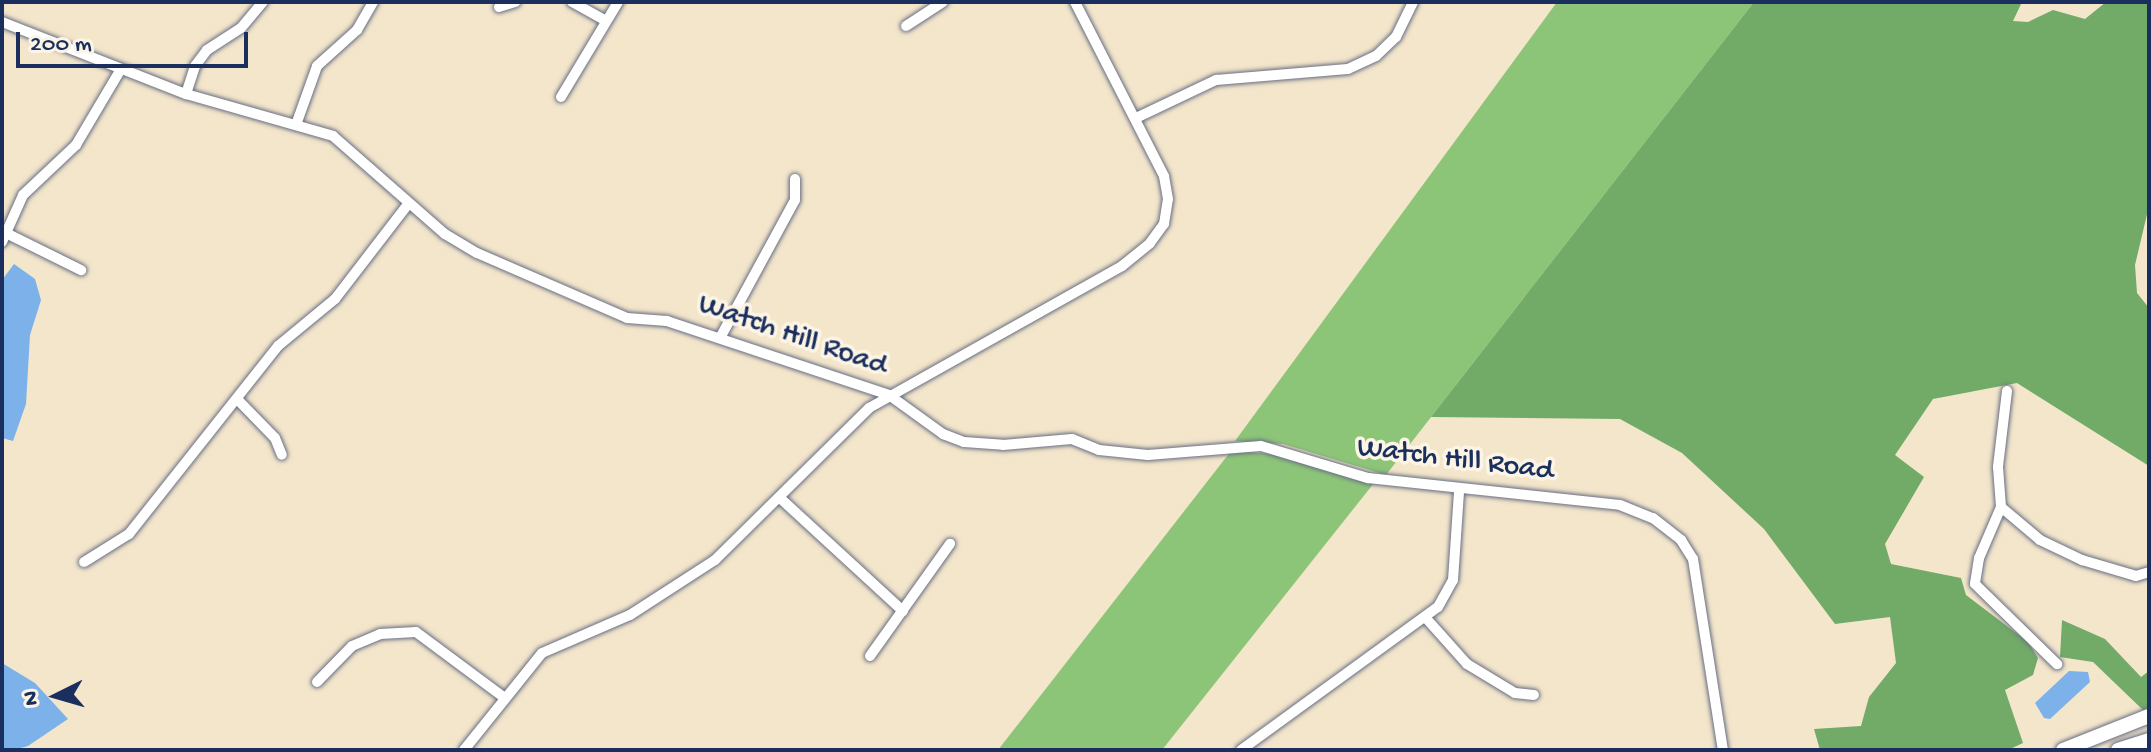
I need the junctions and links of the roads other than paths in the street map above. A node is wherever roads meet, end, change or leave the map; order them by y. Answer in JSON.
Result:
{"nodes":[{"id":1,"x":263,"y":2,"type":"edge"},
{"id":2,"x":373,"y":2,"type":"edge"},
{"id":3,"x":515,"y":2,"type":"edge"},
{"id":4,"x":572,"y":2,"type":"edge"},
{"id":5,"x":618,"y":2,"type":"edge"},
{"id":6,"x":943,"y":2,"type":"edge"},
{"id":7,"x":1075,"y":2,"type":"edge"},
{"id":8,"x":1413,"y":2,"type":"edge"},
{"id":9,"x":499,"y":7,"type":"dead end"},
{"id":10,"x":604,"y":20,"type":"junction"},
{"id":11,"x":2,"y":22,"type":"edge"},
{"id":12,"x":906,"y":26,"type":"dead end"},
{"id":13,"x":118,"y":72,"type":"junction"},
{"id":14,"x":186,"y":94,"type":"junction"},
{"id":15,"x":561,"y":97,"type":"dead end"},
{"id":16,"x":1136,"y":118,"type":"junction"},
{"id":17,"x":297,"y":122,"type":"junction"},
{"id":18,"x":795,"y":179,"type":"dead end"},
{"id":19,"x":409,"y":203,"type":"junction"},
{"id":20,"x":4,"y":237,"type":"edge"},
{"id":21,"x":81,"y":270,"type":"dead end"},
{"id":22,"x":720,"y":338,"type":"junction"},
{"id":23,"x":2007,"y":391,"type":"dead end"},
{"id":24,"x":889,"y":395,"type":"junction"},
{"id":25,"x":238,"y":400,"type":"junction"},
{"id":26,"x":282,"y":455,"type":"dead end"},
{"id":27,"x":1459,"y":491,"type":"junction"},
{"id":28,"x":780,"y":498,"type":"junction"},
{"id":29,"x":2001,"y":507,"type":"junction"},
{"id":30,"x":950,"y":544,"type":"dead end"},
{"id":31,"x":84,"y":562,"type":"dead end"},
{"id":32,"x":2149,"y":572,"type":"edge"},
{"id":33,"x":903,"y":611,"type":"junction"},
{"id":34,"x":1425,"y":617,"type":"junction"},
{"id":35,"x":870,"y":656,"type":"dead end"},
{"id":36,"x":2057,"y":664,"type":"dead end"},
{"id":37,"x":317,"y":682,"type":"dead end"},
{"id":38,"x":1534,"y":695,"type":"dead end"},
{"id":39,"x":505,"y":698,"type":"junction"},
{"id":40,"x":2149,"y":716,"type":"edge"},
{"id":41,"x":2149,"y":723,"type":"edge"},
{"id":42,"x":2149,"y":740,"type":"edge"},
{"id":43,"x":464,"y":750,"type":"edge"},
{"id":44,"x":1241,"y":750,"type":"edge"},
{"id":45,"x":1723,"y":750,"type":"edge"},
{"id":46,"x":2063,"y":750,"type":"edge"},
{"id":47,"x":2118,"y":750,"type":"edge"}],
"edges":[{"from":1,"to":14,"type":"street"},
{"from":2,"to":17,"type":"street"},
{"from":3,"to":9,"type":"street"},
{"from":4,"to":10,"type":"street"},
{"from":5,"to":10,"type":"street"},
{"from":6,"to":12,"type":"street"},
{"from":7,"to":16,"type":"street"},
{"from":8,"to":16,"type":"street"},
{"from":10,"to":15,"type":"street"},
{"from":11,"to":13,"type":"street","name":"Watch Hill Road"},
{"from":13,"to":14,"type":"street","name":"Watch Hill Road"},
{"from":13,"to":20,"type":"street"},
{"from":14,"to":17,"type":"street","name":"Watch Hill Road"},
{"from":16,"to":24,"type":"street"},
{"from":17,"to":19,"type":"street","name":"Watch Hill Road"},
{"from":18,"to":22,"type":"street"},
{"from":19,"to":22,"type":"street","name":"Watch Hill Road"},
{"from":19,"to":25,"type":"street"},
{"from":20,"to":21,"type":"street"},
{"from":22,"to":24,"type":"street","name":"Watch Hill Road"},
{"from":23,"to":29,"type":"street"},
{"from":24,"to":27,"type":"street","name":"Watch Hill Road"},
{"from":24,"to":28,"type":"street"},
{"from":25,"to":26,"type":"street"},
{"from":25,"to":31,"type":"street"},
{"from":27,"to":34,"type":"street"},
{"from":27,"to":45,"type":"street","name":"Watch Hill Road"},
{"from":28,"to":33,"type":"street"},
{"from":28,"to":39,"type":"street"},
{"from":29,"to":32,"type":"street"},
{"from":29,"to":36,"type":"street"},
{"from":30,"to":33,"type":"street"},
{"from":33,"to":35,"type":"street"},
{"from":34,"to":38,"type":"street"},
{"from":34,"to":44,"type":"street"},
{"from":37,"to":39,"type":"street"},
{"from":39,"to":43,"type":"street"},
{"from":40,"to":46,"type":"highway"},
{"from":41,"to":46,"type":"highway"},
{"from":42,"to":47,"type":"highway"}]}
